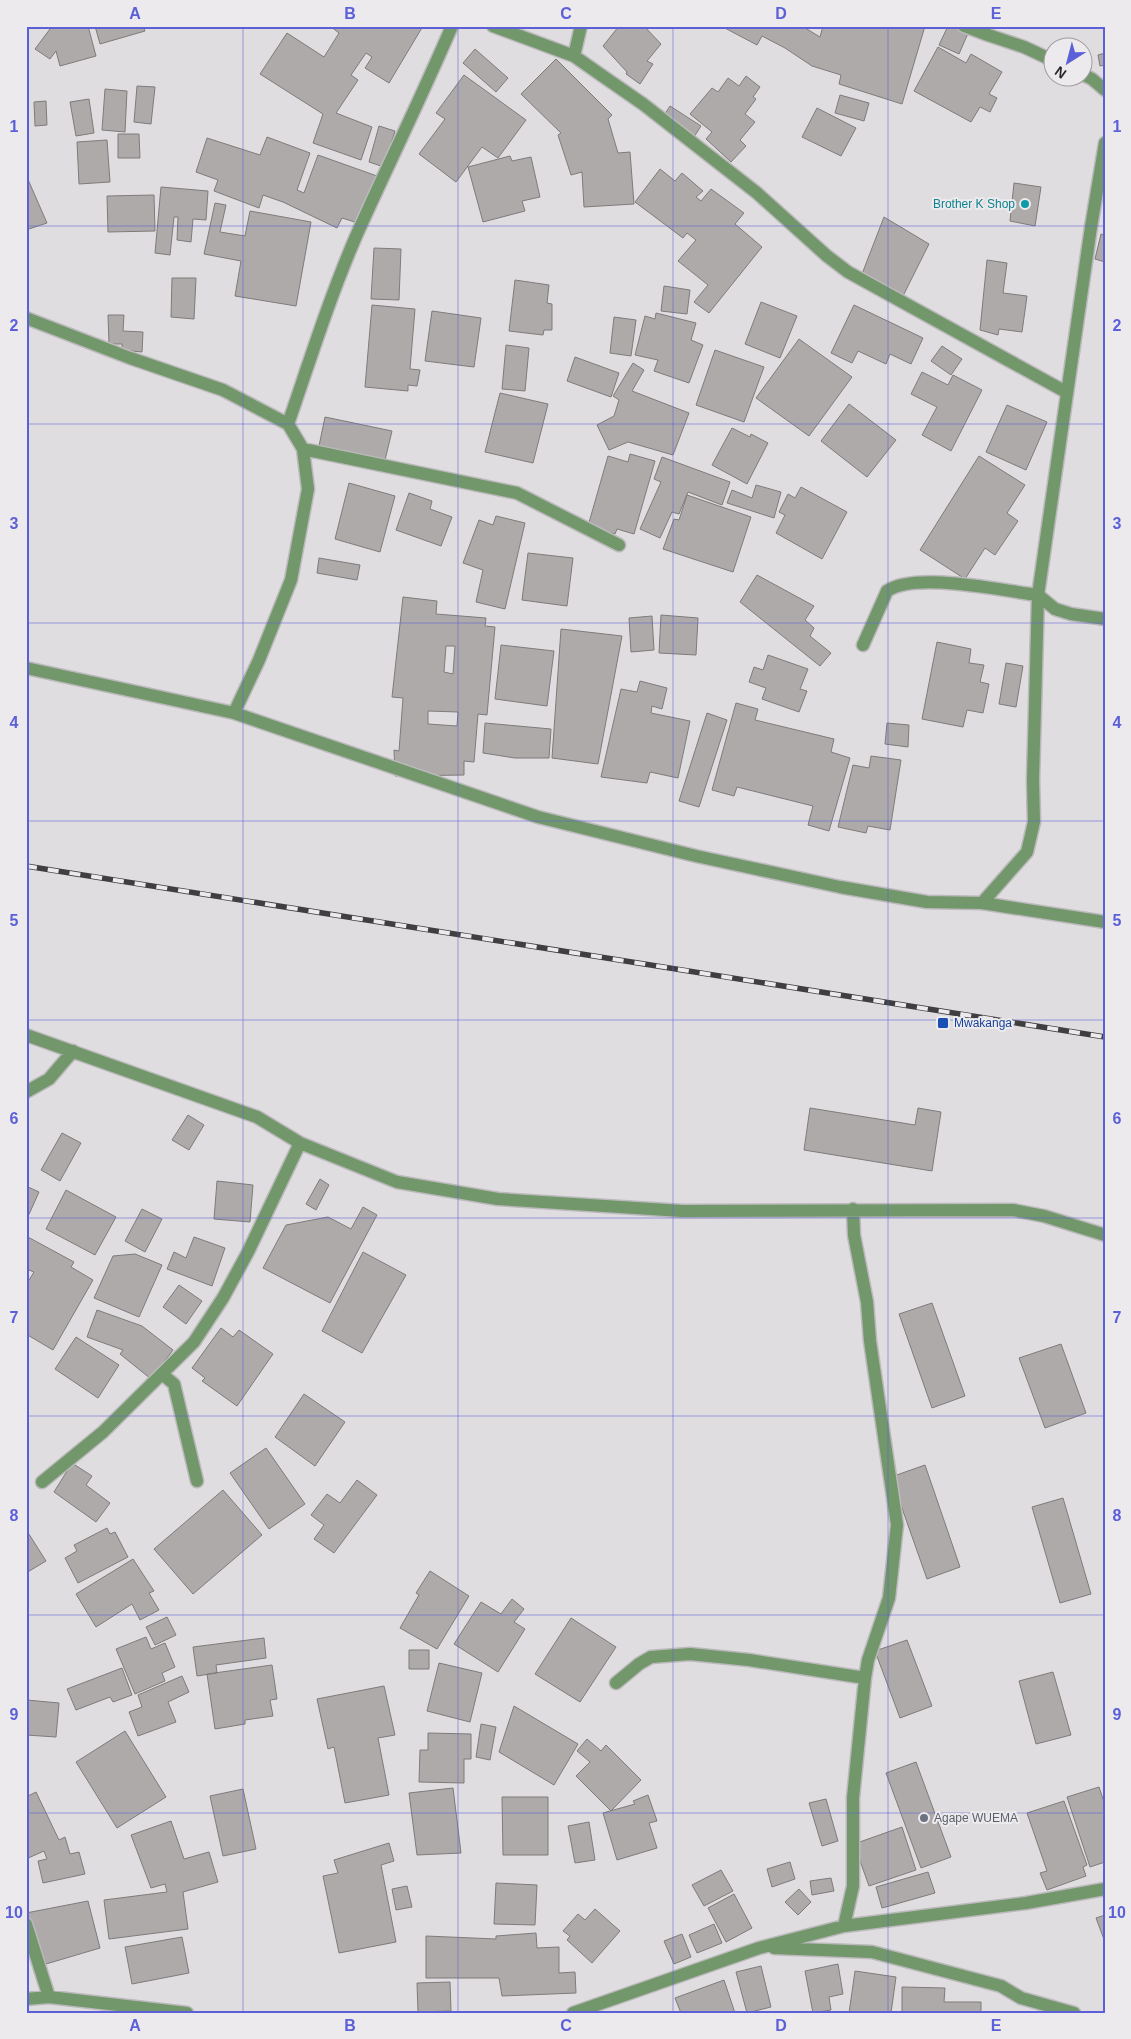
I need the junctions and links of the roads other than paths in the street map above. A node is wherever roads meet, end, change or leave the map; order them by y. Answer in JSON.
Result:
{"nodes":[{"id":1,"x":452,"y":26,"type":"edge"},
{"id":2,"x":493,"y":26,"type":"edge"},
{"id":3,"x":581,"y":26,"type":"edge"},
{"id":4,"x":964,"y":26,"type":"edge"},
{"id":5,"x":984,"y":30,"type":"edge"},
{"id":6,"x":574,"y":56,"type":"junction"},
{"id":7,"x":1044,"y":56,"type":"edge"},
{"id":8,"x":1094,"y":81,"type":"edge"},
{"id":9,"x":1105,"y":90,"type":"edge"},
{"id":10,"x":1105,"y":143,"type":"edge"},
{"id":11,"x":26,"y":318,"type":"edge"},
{"id":12,"x":1066,"y":392,"type":"junction"},
{"id":13,"x":288,"y":424,"type":"junction"},
{"id":14,"x":303,"y":449,"type":"junction"},
{"id":15,"x":619,"y":545,"type":"dead end"},
{"id":16,"x":1038,"y":596,"type":"junction"},
{"id":17,"x":1105,"y":619,"type":"edge"},
{"id":18,"x":864,"y":645,"type":"dead end"},
{"id":19,"x":26,"y":668,"type":"edge"},
{"id":20,"x":234,"y":713,"type":"junction"},
{"id":21,"x":982,"y":903,"type":"junction"},
{"id":22,"x":1105,"y":922,"type":"edge"},
{"id":23,"x":26,"y":1035,"type":"edge"},
{"id":24,"x":73,"y":1051,"type":"junction"},
{"id":25,"x":26,"y":1092,"type":"edge"},
{"id":26,"x":300,"y":1143,"type":"junction"},
{"id":27,"x":853,"y":1209,"type":"junction"},
{"id":28,"x":1105,"y":1235,"type":"edge"},
{"id":29,"x":162,"y":1374,"type":"junction"},
{"id":30,"x":197,"y":1481,"type":"dead end"},
{"id":31,"x":42,"y":1482,"type":"dead end"},
{"id":32,"x":865,"y":1678,"type":"junction"},
{"id":33,"x":616,"y":1683,"type":"dead end"},
{"id":34,"x":1105,"y":1889,"type":"edge"},
{"id":35,"x":26,"y":1924,"type":"edge"},
{"id":36,"x":844,"y":1926,"type":"junction"},
{"id":37,"x":759,"y":1948,"type":"junction"},
{"id":38,"x":49,"y":1997,"type":"junction"},
{"id":39,"x":26,"y":1999,"type":"edge"},
{"id":40,"x":187,"y":2013,"type":"edge"},
{"id":41,"x":573,"y":2013,"type":"edge"},
{"id":42,"x":1074,"y":2013,"type":"edge"}],
"edges":[{"from":1,"to":13,"type":"street"},
{"from":2,"to":6,"type":"street"},
{"from":3,"to":6,"type":"street"},
{"from":4,"to":5,"type":"street"},
{"from":5,"to":7,"type":"street"},
{"from":6,"to":12,"type":"street"},
{"from":8,"to":9,"type":"street"},
{"from":10,"to":12,"type":"street"},
{"from":11,"to":13,"type":"street"},
{"from":12,"to":16,"type":"street"},
{"from":13,"to":14,"type":"street"},
{"from":14,"to":15,"type":"street"},
{"from":14,"to":20,"type":"street"},
{"from":16,"to":17,"type":"street"},
{"from":16,"to":18,"type":"street"},
{"from":16,"to":21,"type":"street"},
{"from":19,"to":20,"type":"street"},
{"from":20,"to":21,"type":"street"},
{"from":21,"to":22,"type":"street"},
{"from":23,"to":24,"type":"street"},
{"from":24,"to":25,"type":"street"},
{"from":24,"to":26,"type":"street"},
{"from":26,"to":27,"type":"street"},
{"from":26,"to":29,"type":"street"},
{"from":27,"to":28,"type":"street"},
{"from":27,"to":32,"type":"street"},
{"from":29,"to":30,"type":"street"},
{"from":29,"to":31,"type":"street"},
{"from":32,"to":33,"type":"street"},
{"from":32,"to":36,"type":"street"},
{"from":34,"to":36,"type":"street"},
{"from":35,"to":38,"type":"street"},
{"from":36,"to":37,"type":"street"},
{"from":37,"to":41,"type":"street"},
{"from":37,"to":42,"type":"street"},
{"from":38,"to":39,"type":"street"},
{"from":38,"to":40,"type":"street"}]}
